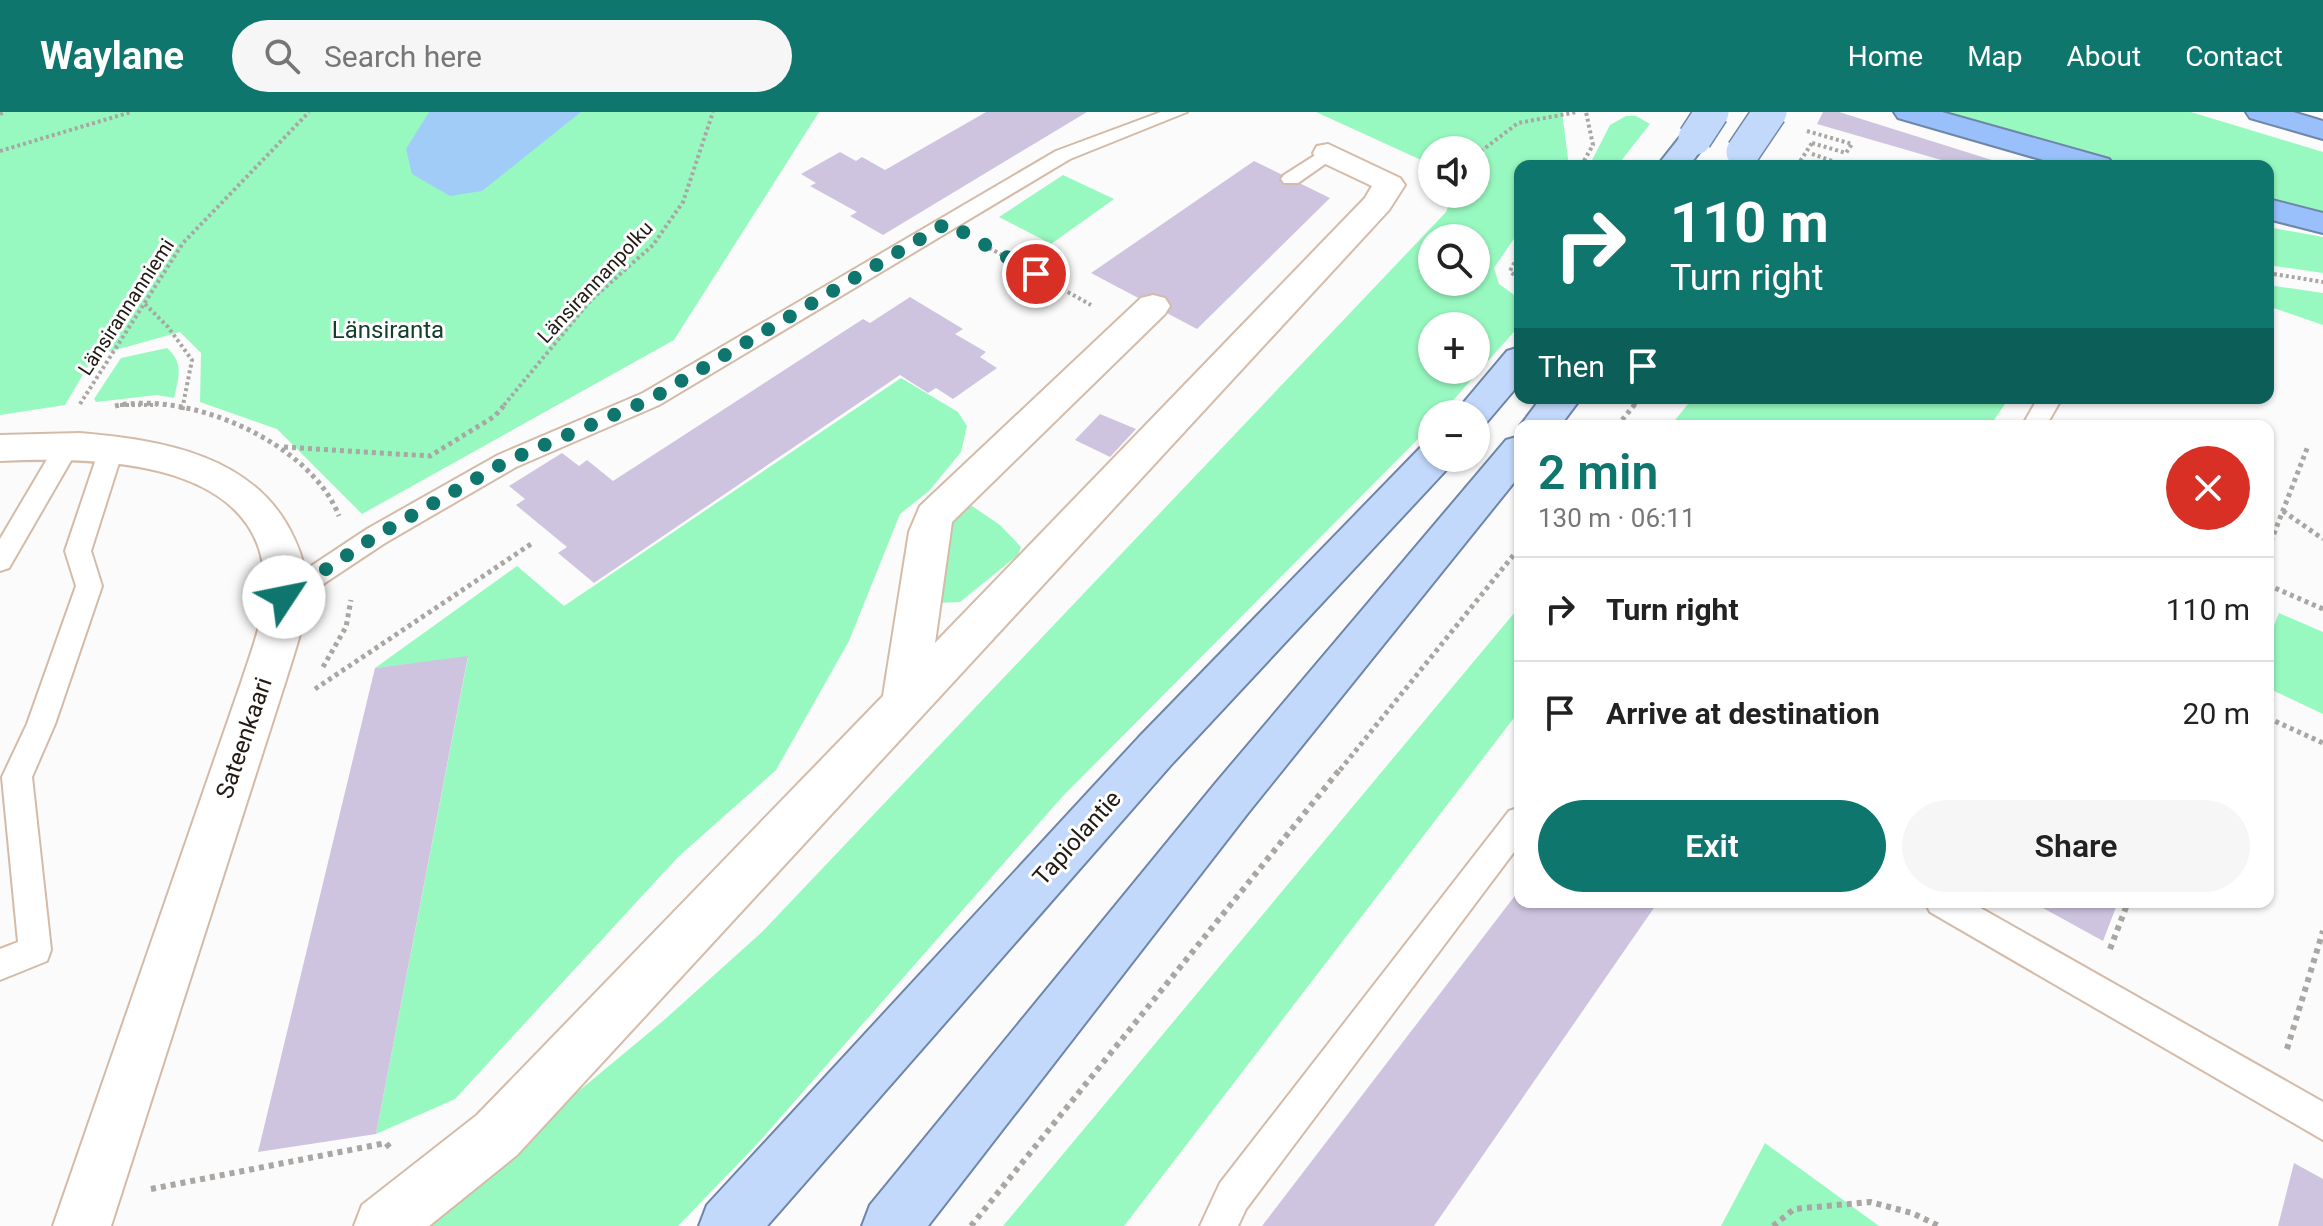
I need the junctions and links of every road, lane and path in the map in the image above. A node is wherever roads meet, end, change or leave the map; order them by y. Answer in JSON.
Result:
{"nodes":[{"id":1,"x":131,"y":112,"type":"edge"},
{"id":2,"x":309,"y":112,"type":"edge"},
{"id":3,"x":713,"y":112,"type":"edge"},
{"id":4,"x":1178,"y":112,"type":"edge"},
{"id":5,"x":1577,"y":112,"type":"edge"},
{"id":6,"x":1586,"y":112,"type":"edge"},
{"id":7,"x":1712,"y":112,"type":"edge"},
{"id":8,"x":1770,"y":112,"type":"edge"},
{"id":9,"x":1909,"y":112,"type":"edge"},
{"id":10,"x":2261,"y":112,"type":"edge"},
{"id":11,"x":2323,"y":130,"type":"edge"},
{"id":12,"x":1806,"y":131,"type":"dead end"},
{"id":13,"x":1490,"y":144,"type":"edge"},
{"id":14,"x":0,"y":151,"type":"edge"},
{"id":15,"x":1328,"y":153,"type":"joint"},
{"id":16,"x":1812,"y":154,"type":"dead end"},
{"id":17,"x":1739,"y":159,"type":"edge"},
{"id":18,"x":1584,"y":160,"type":"edge"},
{"id":19,"x":1678,"y":160,"type":"edge"},
{"id":20,"x":1801,"y":160,"type":"edge"},
{"id":21,"x":1830,"y":160,"type":"edge"},
{"id":22,"x":2077,"y":160,"type":"edge"},
{"id":23,"x":1291,"y":179,"type":"dead end"},
{"id":24,"x":2274,"y":211,"type":"edge"},
{"id":25,"x":947,"y":223,"type":"junction"},
{"id":26,"x":2323,"y":223,"type":"edge"},
{"id":27,"x":2274,"y":274,"type":"edge"},
{"id":28,"x":2323,"y":282,"type":"edge"},
{"id":29,"x":1059,"y":287,"type":"dead end"},
{"id":30,"x":145,"y":304,"type":"junction"},
{"id":31,"x":1153,"y":306,"type":"dead end"},
{"id":32,"x":1514,"y":366,"type":"edge"},
{"id":33,"x":1485,"y":400,"type":"edge"},
{"id":34,"x":1557,"y":404,"type":"edge"},
{"id":35,"x":1635,"y":404,"type":"edge"},
{"id":36,"x":79,"y":405,"type":"dead end"},
{"id":37,"x":182,"y":410,"type":"dead end"},
{"id":38,"x":1544,"y":420,"type":"edge"},
{"id":39,"x":1622,"y":420,"type":"edge"},
{"id":40,"x":90,"y":446,"type":"junction"},
{"id":41,"x":2308,"y":446,"type":"dead end"},
{"id":42,"x":284,"y":447,"type":"dead end"},
{"id":43,"x":0,"y":448,"type":"edge"},
{"id":44,"x":1514,"y":456,"type":"edge"},
{"id":45,"x":1421,"y":472,"type":"edge"},
{"id":46,"x":2283,"y":511,"type":"junction"},
{"id":47,"x":2274,"y":534,"type":"edge"},
{"id":48,"x":2323,"y":539,"type":"edge"},
{"id":49,"x":531,"y":544,"type":"dead end"},
{"id":50,"x":1514,"y":554,"type":"edge"},
{"id":51,"x":0,"y":561,"type":"edge"},
{"id":52,"x":2274,"y":588,"type":"edge"},
{"id":53,"x":284,"y":597,"type":"junction"},
{"id":54,"x":2323,"y":609,"type":"edge"},
{"id":55,"x":306,"y":694,"type":"dead end"},
{"id":56,"x":904,"y":705,"type":"junction"},
{"id":57,"x":2274,"y":721,"type":"edge"},
{"id":58,"x":2323,"y":743,"type":"edge"},
{"id":59,"x":1514,"y":828,"type":"edge"},
{"id":60,"x":1951,"y":908,"type":"edge"},
{"id":61,"x":2122,"y":908,"type":"edge"},
{"id":62,"x":2125,"y":910,"type":"dead end"},
{"id":63,"x":2323,"y":931,"type":"edge"},
{"id":64,"x":0,"y":965,"type":"edge"},
{"id":65,"x":2273,"y":1093,"type":"junction"},
{"id":66,"x":2323,"y":1122,"type":"edge"},
{"id":67,"x":325,"y":1153,"type":"dead end"},
{"id":68,"x":150,"y":1189,"type":"dead end"},
{"id":69,"x":82,"y":1226,"type":"edge"},
{"id":70,"x":383,"y":1226,"type":"edge"},
{"id":71,"x":728,"y":1226,"type":"edge"},
{"id":72,"x":891,"y":1226,"type":"edge"},
{"id":73,"x":971,"y":1226,"type":"edge"},
{"id":74,"x":1219,"y":1226,"type":"edge"},
{"id":75,"x":1773,"y":1226,"type":"edge"},
{"id":76,"x":1939,"y":1226,"type":"edge"}],
"edges":[{"from":1,"to":14,"type":"path"},
{"from":2,"to":30,"type":"path","name":"Länsirannanniemi"},
{"from":3,"to":42,"type":"path","name":"Länsirannanpolku"},
{"from":4,"to":25,"type":"lane"},
{"from":5,"to":13,"type":"path"},
{"from":6,"to":18,"type":"path"},
{"from":7,"to":19,"type":"main road","bridge":true},
{"from":8,"to":17,"type":"main road","bridge":true},
{"from":9,"to":22,"type":"highway"},
{"from":10,"to":11,"type":"highway"},
{"from":12,"to":20,"type":"path","bridge":true},
{"from":15,"to":23,"type":"lane"},
{"from":15,"to":56,"type":"street"},
{"from":16,"to":21,"type":"path"},
{"from":24,"to":26,"type":"highway"},
{"from":25,"to":29,"type":"path"},
{"from":25,"to":53,"type":"lane"},
{"from":27,"to":28,"type":"path"},
{"from":30,"to":36,"type":"path","name":"Länsirannanniemi"},
{"from":30,"to":37,"type":"path"},
{"from":31,"to":56,"type":"street"},
{"from":32,"to":33,"type":"main road"},
{"from":34,"to":38,"type":"main road"},
{"from":35,"to":39,"type":"path"},
{"from":40,"to":43,"type":"street","name":"Sateenkaari"},
{"from":40,"to":51,"type":"lane"},
{"from":40,"to":53,"type":"street","name":"Sateenkaari"},
{"from":40,"to":64,"type":"lane"},
{"from":41,"to":46,"type":"path"},
{"from":44,"to":72,"type":"main road"},
{"from":45,"to":71,"type":"main road","name":"Tapiolantie"},
{"from":46,"to":47,"type":"path"},
{"from":46,"to":48,"type":"path"},
{"from":49,"to":55,"type":"path"},
{"from":50,"to":73,"type":"path"},
{"from":52,"to":54,"type":"path"},
{"from":53,"to":69,"type":"street","name":"Sateenkaari"},
{"from":56,"to":70,"type":"street"},
{"from":57,"to":58,"type":"path"},
{"from":59,"to":74,"type":"lane"},
{"from":60,"to":65,"type":"lane"},
{"from":61,"to":62,"type":"path"},
{"from":63,"to":65,"type":"path"},
{"from":65,"to":66,"type":"lane"},
{"from":67,"to":68,"type":"path"},
{"from":75,"to":76,"type":"path"}]}
